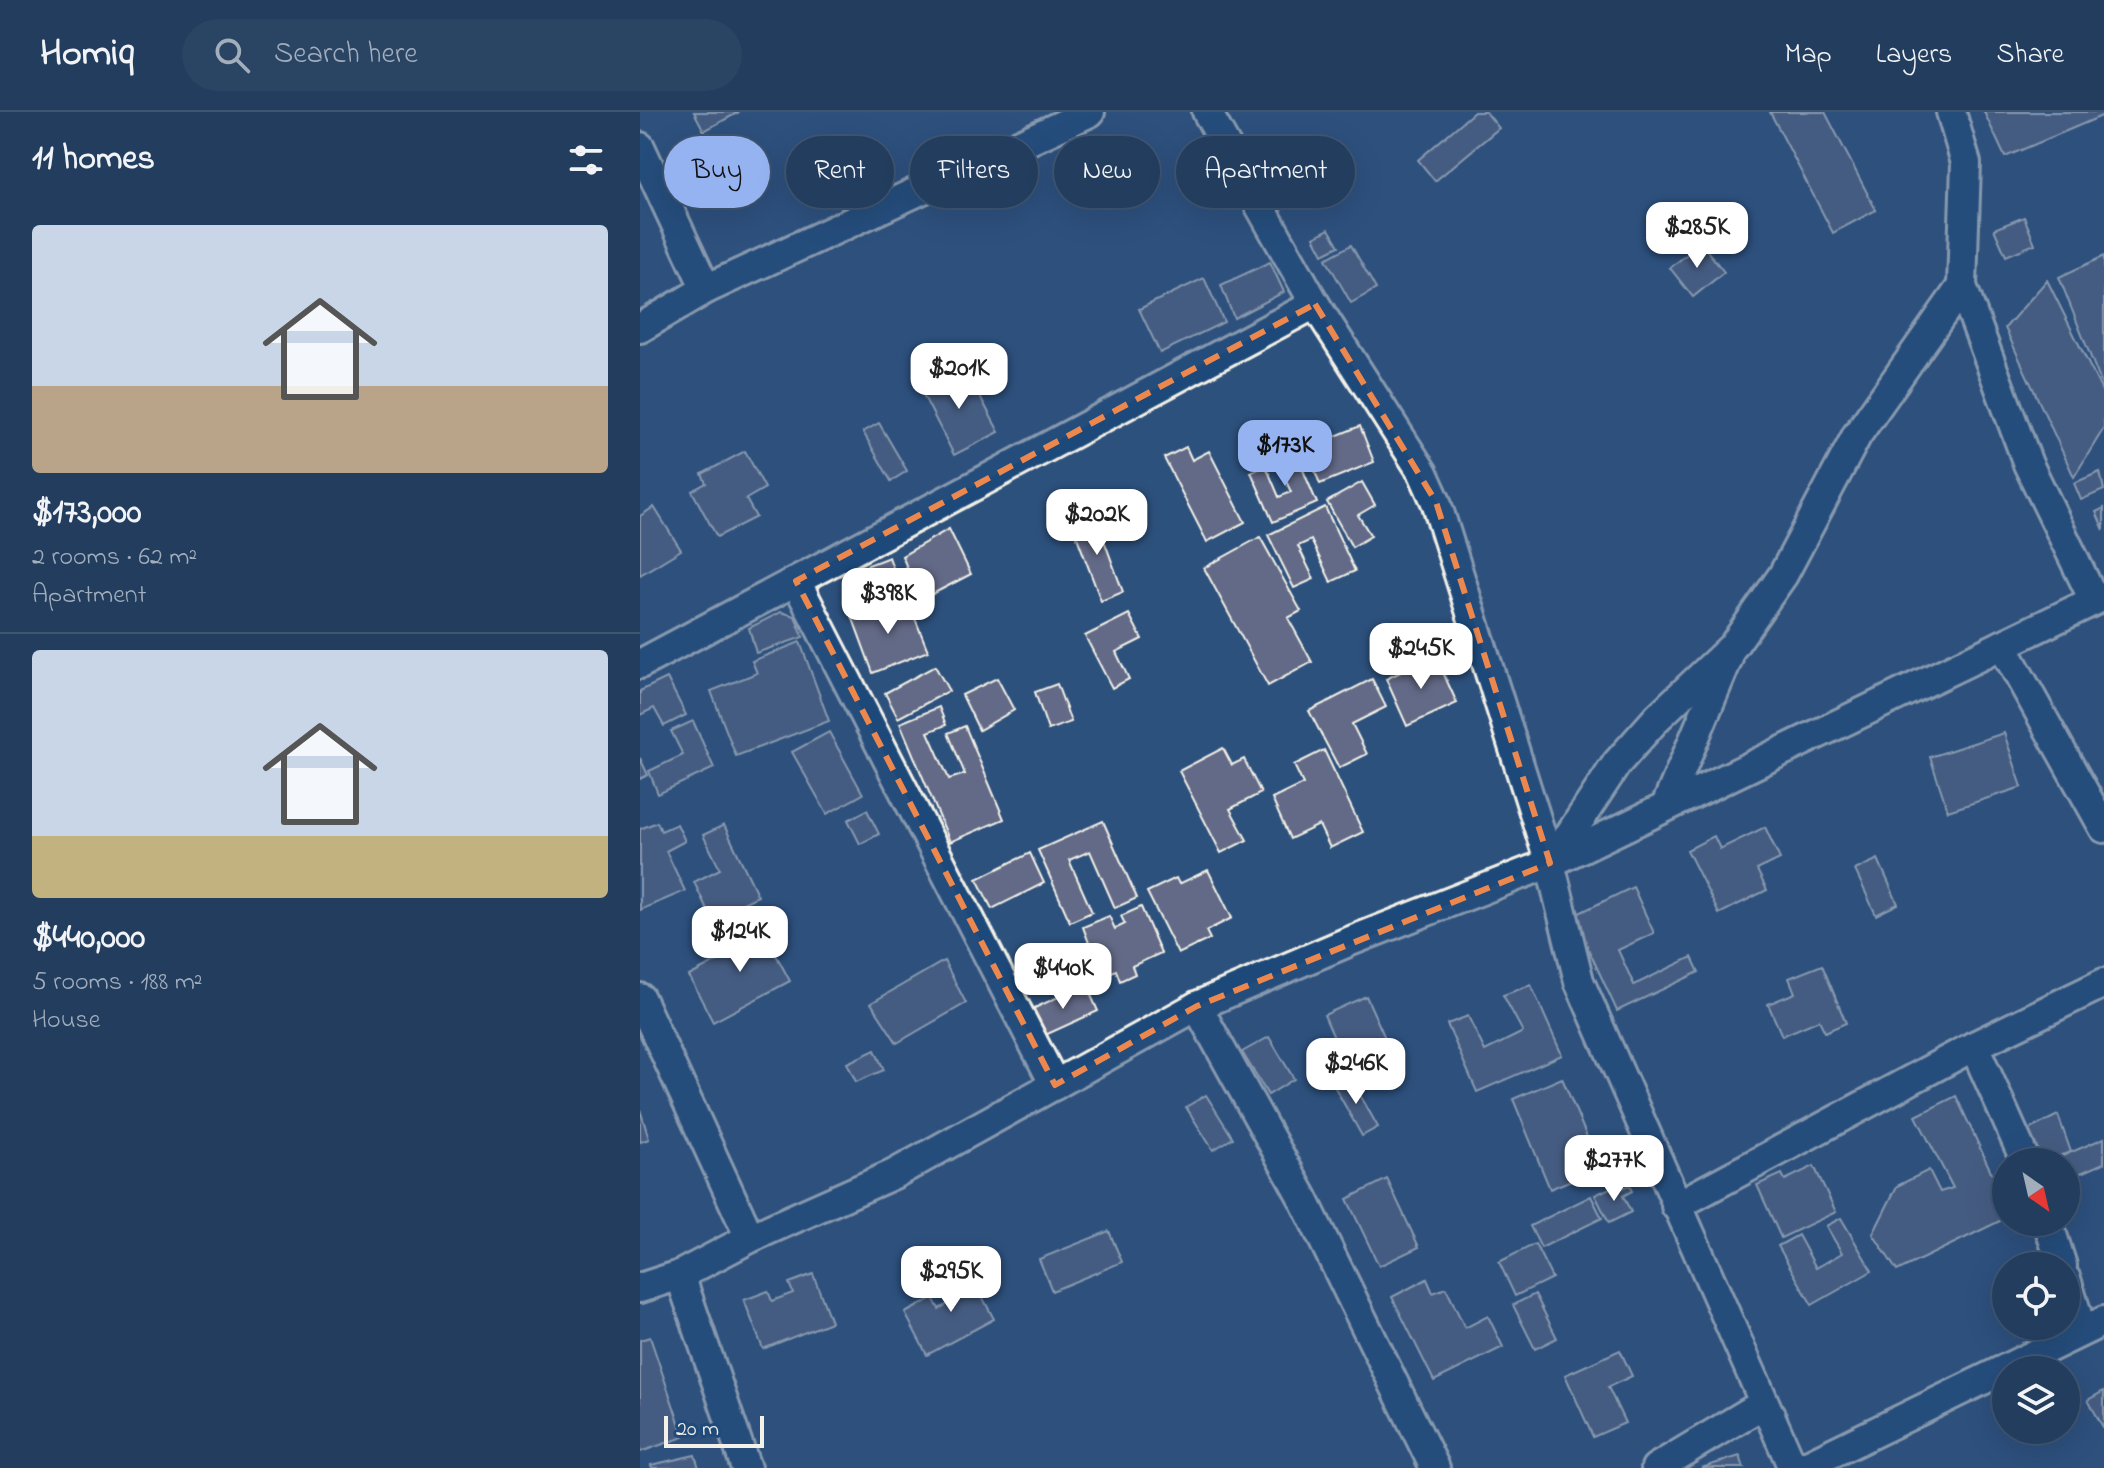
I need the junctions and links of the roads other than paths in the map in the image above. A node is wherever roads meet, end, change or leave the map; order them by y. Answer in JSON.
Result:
{"nodes":[{"id":1,"x":1090,"y":112,"type":"edge"},
{"id":2,"x":1207,"y":112,"type":"edge"},
{"id":3,"x":1951,"y":112,"type":"edge"},
{"id":4,"x":640,"y":147,"type":"edge"},
{"id":5,"x":1962,"y":286,"type":"junction"},
{"id":6,"x":706,"y":289,"type":"junction"},
{"id":7,"x":1315,"y":304,"type":"junction"},
{"id":8,"x":640,"y":328,"type":"edge"},
{"id":9,"x":796,"y":581,"type":"junction"},
{"id":10,"x":2099,"y":598,"type":"edge"},
{"id":11,"x":2002,"y":645,"type":"junction"},
{"id":12,"x":1733,"y":646,"type":"junction"},
{"id":13,"x":640,"y":664,"type":"edge"},
{"id":14,"x":1666,"y":806,"type":"junction"},
{"id":15,"x":2104,"y":828,"type":"edge"},
{"id":16,"x":1550,"y":863,"type":"junction"},
{"id":17,"x":2104,"y":983,"type":"edge"},
{"id":18,"x":640,"y":998,"type":"edge"},
{"id":19,"x":1197,"y":1006,"type":"junction"},
{"id":20,"x":1974,"y":1046,"type":"junction"},
{"id":21,"x":1055,"y":1085,"type":"junction"},
{"id":22,"x":2020,"y":1148,"type":"edge"},
{"id":23,"x":1676,"y":1206,"type":"junction"},
{"id":24,"x":750,"y":1238,"type":"junction"},
{"id":25,"x":680,"y":1275,"type":"junction"},
{"id":26,"x":640,"y":1288,"type":"edge"},
{"id":27,"x":2080,"y":1303,"type":"edge"},
{"id":28,"x":2093,"y":1326,"type":"edge"},
{"id":29,"x":1763,"y":1404,"type":"junction"},
{"id":30,"x":746,"y":1468,"type":"edge"},
{"id":31,"x":1435,"y":1468,"type":"edge"},
{"id":32,"x":1656,"y":1468,"type":"edge"},
{"id":33,"x":1793,"y":1468,"type":"edge"},
{"id":34,"x":1801,"y":1468,"type":"edge"}],
"edges":[{"from":1,"to":6,"type":"street"},
{"from":2,"to":7,"type":"street"},
{"from":3,"to":5,"type":"street"},
{"from":4,"to":6,"type":"street"},
{"from":5,"to":10,"type":"street"},
{"from":5,"to":12,"type":"street"},
{"from":6,"to":8,"type":"street"},
{"from":7,"to":9,"type":"street"},
{"from":7,"to":16,"type":"street"},
{"from":9,"to":13,"type":"street"},
{"from":9,"to":21,"type":"street"},
{"from":10,"to":11,"type":"street"},
{"from":11,"to":14,"type":"street"},
{"from":11,"to":15,"type":"street"},
{"from":12,"to":14,"type":"street"},
{"from":12,"to":16,"type":"street"},
{"from":14,"to":16,"type":"street"},
{"from":16,"to":19,"type":"street"},
{"from":16,"to":23,"type":"street"},
{"from":17,"to":20,"type":"street"},
{"from":18,"to":24,"type":"street"},
{"from":19,"to":21,"type":"street"},
{"from":19,"to":31,"type":"street"},
{"from":20,"to":22,"type":"street"},
{"from":20,"to":23,"type":"street"},
{"from":21,"to":24,"type":"street"},
{"from":23,"to":29,"type":"street"},
{"from":24,"to":25,"type":"street"},
{"from":25,"to":26,"type":"street"},
{"from":25,"to":30,"type":"street"},
{"from":27,"to":28,"type":"street"},
{"from":28,"to":34,"type":"street"},
{"from":29,"to":32,"type":"street"},
{"from":29,"to":33,"type":"street"}]}
